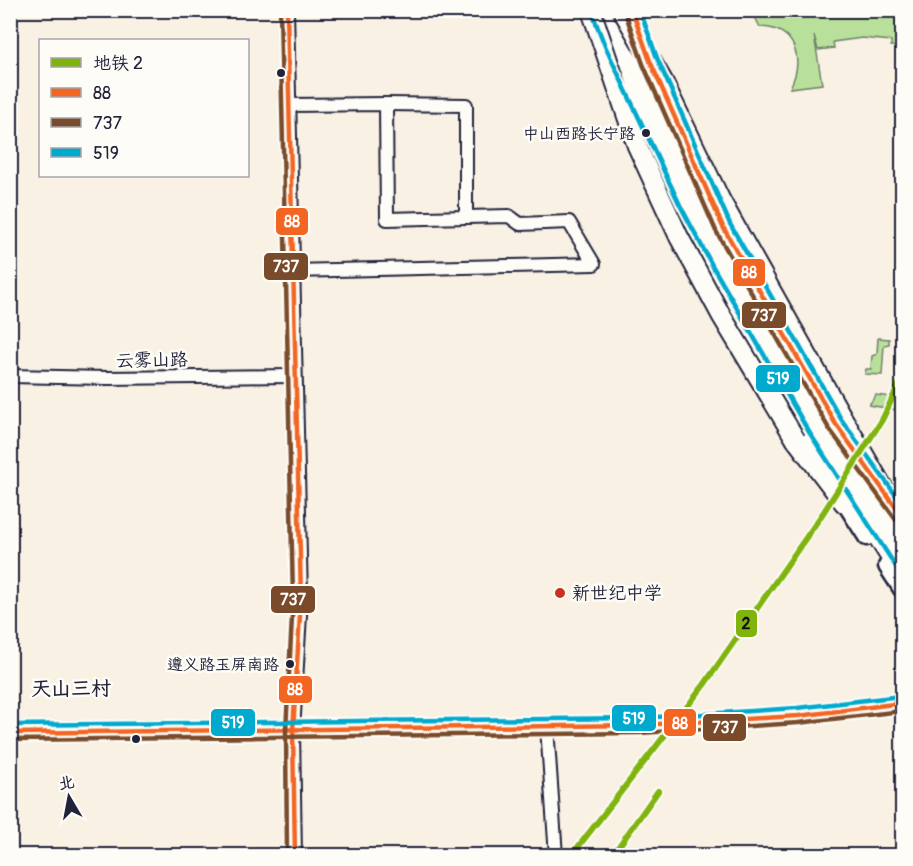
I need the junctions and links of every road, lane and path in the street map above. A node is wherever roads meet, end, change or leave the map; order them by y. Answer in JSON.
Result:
{"nodes":[{"id":1,"x":287,"y":10,"type":"edge"},
{"id":2,"x":583,"y":10,"type":"edge"},
{"id":3,"x":591,"y":10,"type":"edge"},
{"id":4,"x":603,"y":10,"type":"edge"},
{"id":5,"x":618,"y":10,"type":"edge"},
{"id":6,"x":622,"y":10,"type":"edge"},
{"id":7,"x":632,"y":10,"type":"edge"},
{"id":8,"x":386,"y":104,"type":"junction"},
{"id":9,"x":289,"y":105,"type":"junction"},
{"id":10,"x":466,"y":217,"type":"junction"},
{"id":11,"x":292,"y":271,"type":"junction"},
{"id":12,"x":10,"y":376,"type":"edge"},
{"id":13,"x":294,"y":376,"type":"junction"},
{"id":14,"x":887,"y":494,"type":"junction"},
{"id":15,"x":852,"y":513,"type":"junction"},
{"id":16,"x":903,"y":516,"type":"edge"},
{"id":17,"x":903,"y":553,"type":"edge"},
{"id":18,"x":903,"y":576,"type":"edge"},
{"id":19,"x":903,"y":589,"type":"edge"},
{"id":20,"x":903,"y":704,"type":"edge"},
{"id":21,"x":547,"y":727,"type":"junction"},
{"id":22,"x":293,"y":731,"type":"junction"},
{"id":23,"x":10,"y":733,"type":"edge"},
{"id":24,"x":295,"y":855,"type":"edge"},
{"id":25,"x":556,"y":855,"type":"edge"}],
"edges":[{"from":1,"to":9,"type":"street"},
{"from":2,"to":15,"type":"main road"},
{"from":3,"to":15,"type":"highway","bridge":true},
{"from":4,"to":18,"type":"highway"},
{"from":5,"to":17,"type":"highway"},
{"from":6,"to":14,"type":"highway","bridge":true},
{"from":7,"to":14,"type":"main road"},
{"from":8,"to":9,"type":"street"},
{"from":8,"to":10,"type":"street"},
{"from":8,"to":10,"type":"street"},
{"from":9,"to":11,"type":"street"},
{"from":10,"to":11,"type":"street"},
{"from":11,"to":13,"type":"street"},
{"from":12,"to":13,"type":"street","name":"云雾山路"},
{"from":13,"to":22,"type":"street"},
{"from":14,"to":16,"type":"main road"},
{"from":15,"to":19,"type":"main road"},
{"from":20,"to":21,"type":"street"},
{"from":21,"to":22,"type":"street"},
{"from":21,"to":25,"type":"street"},
{"from":22,"to":23,"type":"street"},
{"from":22,"to":24,"type":"street"}]}
